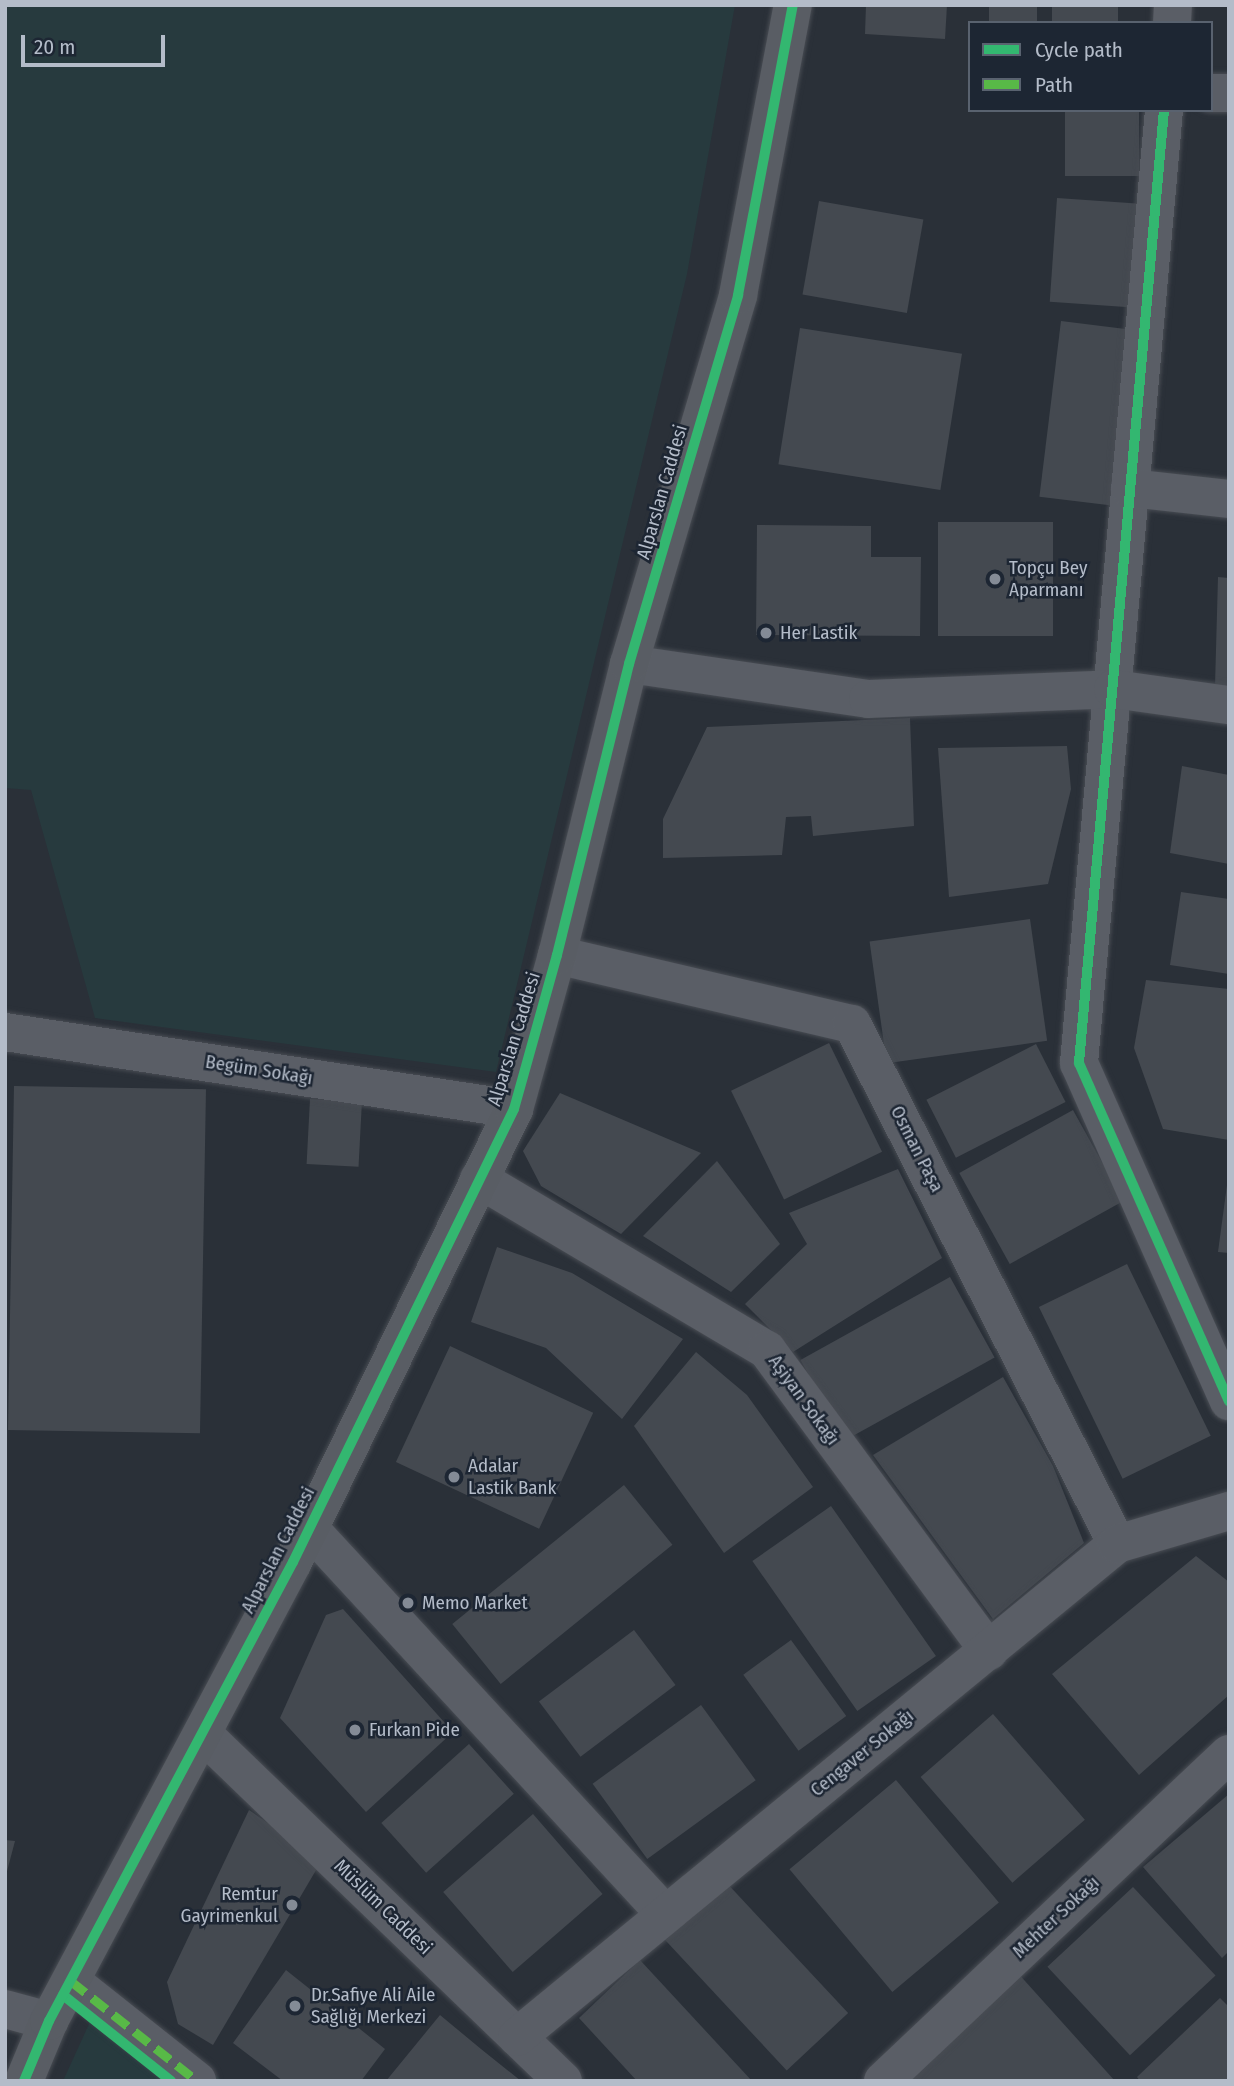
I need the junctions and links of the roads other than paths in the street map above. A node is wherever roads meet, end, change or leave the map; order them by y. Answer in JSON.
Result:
{"nodes":[{"id":1,"x":793,"y":5,"type":"edge"},
{"id":2,"x":1164,"y":112,"type":"edge"},
{"id":3,"x":1130,"y":488,"type":"junction"},
{"id":4,"x":1229,"y":499,"type":"edge"},
{"id":5,"x":629,"y":664,"type":"junction"},
{"id":6,"x":1113,"y":689,"type":"junction"},
{"id":7,"x":1229,"y":705,"type":"edge"},
{"id":8,"x":557,"y":956,"type":"junction"},
{"id":9,"x":5,"y":1032,"type":"edge"},
{"id":10,"x":514,"y":1109,"type":"junction"},
{"id":11,"x":479,"y":1179,"type":"junction"},
{"id":12,"x":1229,"y":1401,"type":"edge"},
{"id":13,"x":1229,"y":1511,"type":"edge"},
{"id":14,"x":309,"y":1528,"type":"junction"},
{"id":15,"x":1117,"y":1544,"type":"junction"},
{"id":16,"x":989,"y":1651,"type":"junction"},
{"id":17,"x":203,"y":1734,"type":"junction"},
{"id":18,"x":1229,"y":1754,"type":"edge"},
{"id":19,"x":664,"y":1913,"type":"junction"},
{"id":20,"x":71,"y":1981,"type":"junction"},
{"id":21,"x":5,"y":2009,"type":"edge"},
{"id":22,"x":49,"y":2021,"type":"junction"},
{"id":23,"x":517,"y":2037,"type":"junction"},
{"id":24,"x":24,"y":2081,"type":"edge"},
{"id":25,"x":197,"y":2081,"type":"edge"},
{"id":26,"x":562,"y":2081,"type":"edge"},
{"id":27,"x":883,"y":2081,"type":"edge"}],
"edges":[{"from":1,"to":5,"type":"street","name":"Alparslan Caddesi"},
{"from":2,"to":3,"type":"street"},
{"from":3,"to":4,"type":"street"},
{"from":3,"to":6,"type":"street"},
{"from":5,"to":6,"type":"street"},
{"from":5,"to":8,"type":"street","name":"Alparslan Caddesi"},
{"from":6,"to":7,"type":"street"},
{"from":6,"to":12,"type":"street"},
{"from":8,"to":10,"type":"street","name":"Alparslan Caddesi"},
{"from":8,"to":15,"type":"street","name":"Osman Paşa"},
{"from":9,"to":10,"type":"street","name":"Begüm Sokağı"},
{"from":10,"to":11,"type":"street","name":"Alparslan Caddesi"},
{"from":11,"to":14,"type":"street","name":"Alparslan Caddesi"},
{"from":11,"to":16,"type":"street","name":"Aşiyan Sokağı"},
{"from":13,"to":15,"type":"street","name":"Cengaver Sokağı"},
{"from":14,"to":17,"type":"street","name":"Alparslan Caddesi"},
{"from":14,"to":19,"type":"street"},
{"from":15,"to":16,"type":"street","name":"Cengaver Sokağı"},
{"from":16,"to":19,"type":"street","name":"Cengaver Sokağı"},
{"from":17,"to":20,"type":"street","name":"Alparslan Caddesi"},
{"from":17,"to":23,"type":"street","name":"Müslüm Caddesi"},
{"from":18,"to":27,"type":"street","name":"Mehter Sokağı"},
{"from":19,"to":23,"type":"street","name":"Cengaver Sokağı"},
{"from":20,"to":22,"type":"street","name":"Alparslan Caddesi"},
{"from":20,"to":25,"type":"street"},
{"from":21,"to":22,"type":"street"},
{"from":22,"to":24,"type":"street","name":"Alparslan Caddesi"},
{"from":23,"to":26,"type":"street","name":"Müslüm Caddesi"}]}
